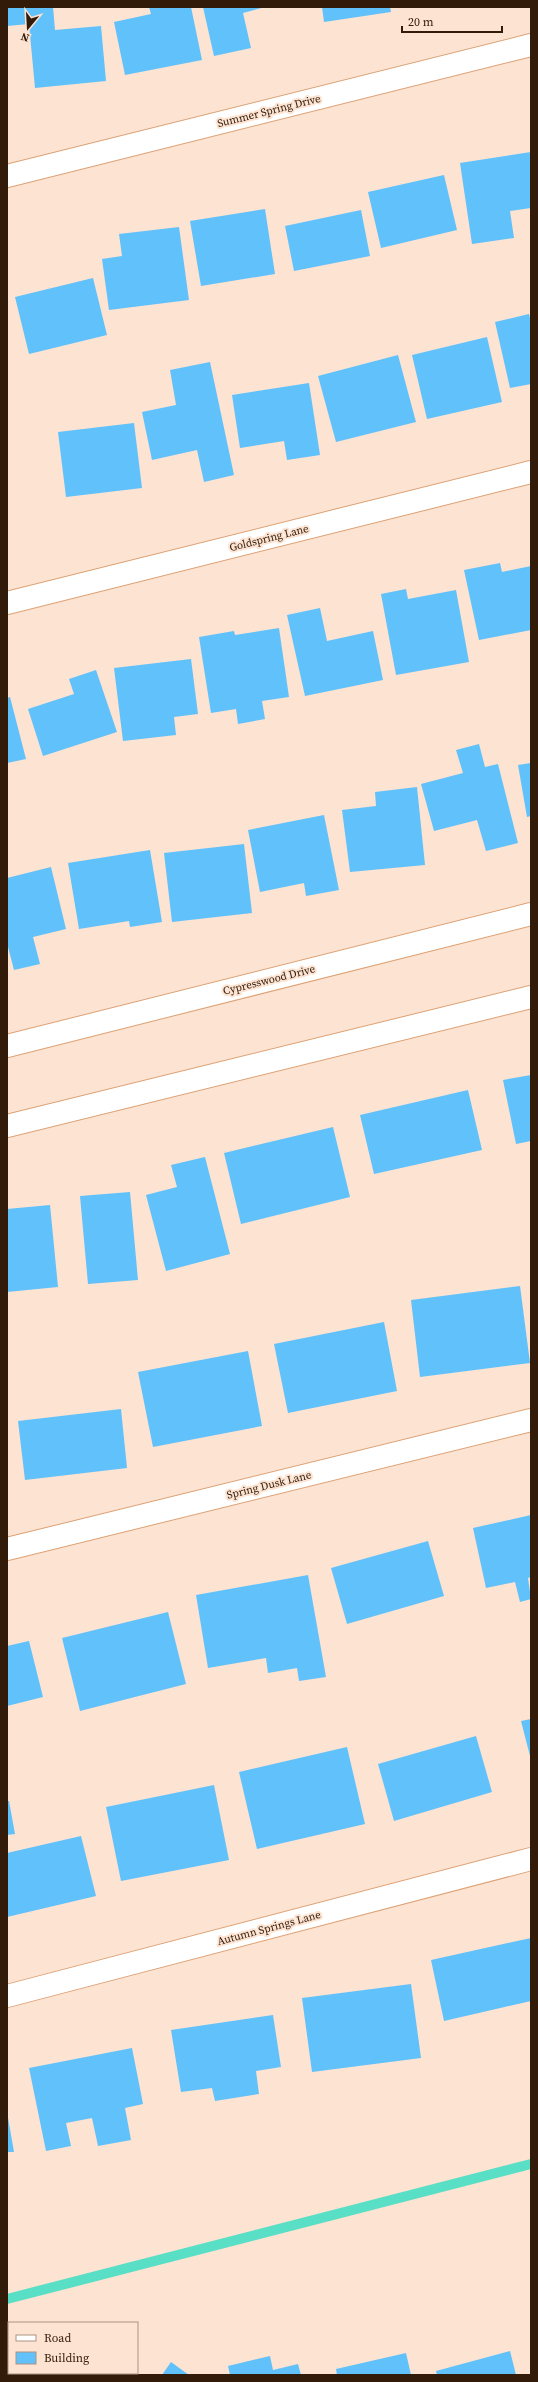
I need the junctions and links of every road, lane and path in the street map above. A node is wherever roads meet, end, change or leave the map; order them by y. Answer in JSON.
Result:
{"nodes":[{"id":1,"x":531,"y":45,"type":"edge"},
{"id":2,"x":7,"y":176,"type":"edge"},
{"id":3,"x":531,"y":472,"type":"edge"},
{"id":4,"x":7,"y":603,"type":"edge"},
{"id":5,"x":531,"y":914,"type":"edge"},
{"id":6,"x":531,"y":997,"type":"edge"},
{"id":7,"x":7,"y":1046,"type":"edge"},
{"id":8,"x":7,"y":1126,"type":"edge"},
{"id":9,"x":531,"y":1420,"type":"edge"},
{"id":10,"x":7,"y":1549,"type":"edge"},
{"id":11,"x":531,"y":1859,"type":"edge"},
{"id":12,"x":7,"y":1996,"type":"edge"}],
"edges":[{"from":1,"to":2,"type":"street","name":"Summer Spring Drive"},
{"from":3,"to":4,"type":"street","name":"Goldspring Lane"},
{"from":5,"to":7,"type":"street","name":"Cypresswood Drive"},
{"from":6,"to":8,"type":"street"},
{"from":9,"to":10,"type":"street","name":"Spring Dusk Lane"},
{"from":11,"to":12,"type":"street","name":"Autumn Springs Lane"}]}
